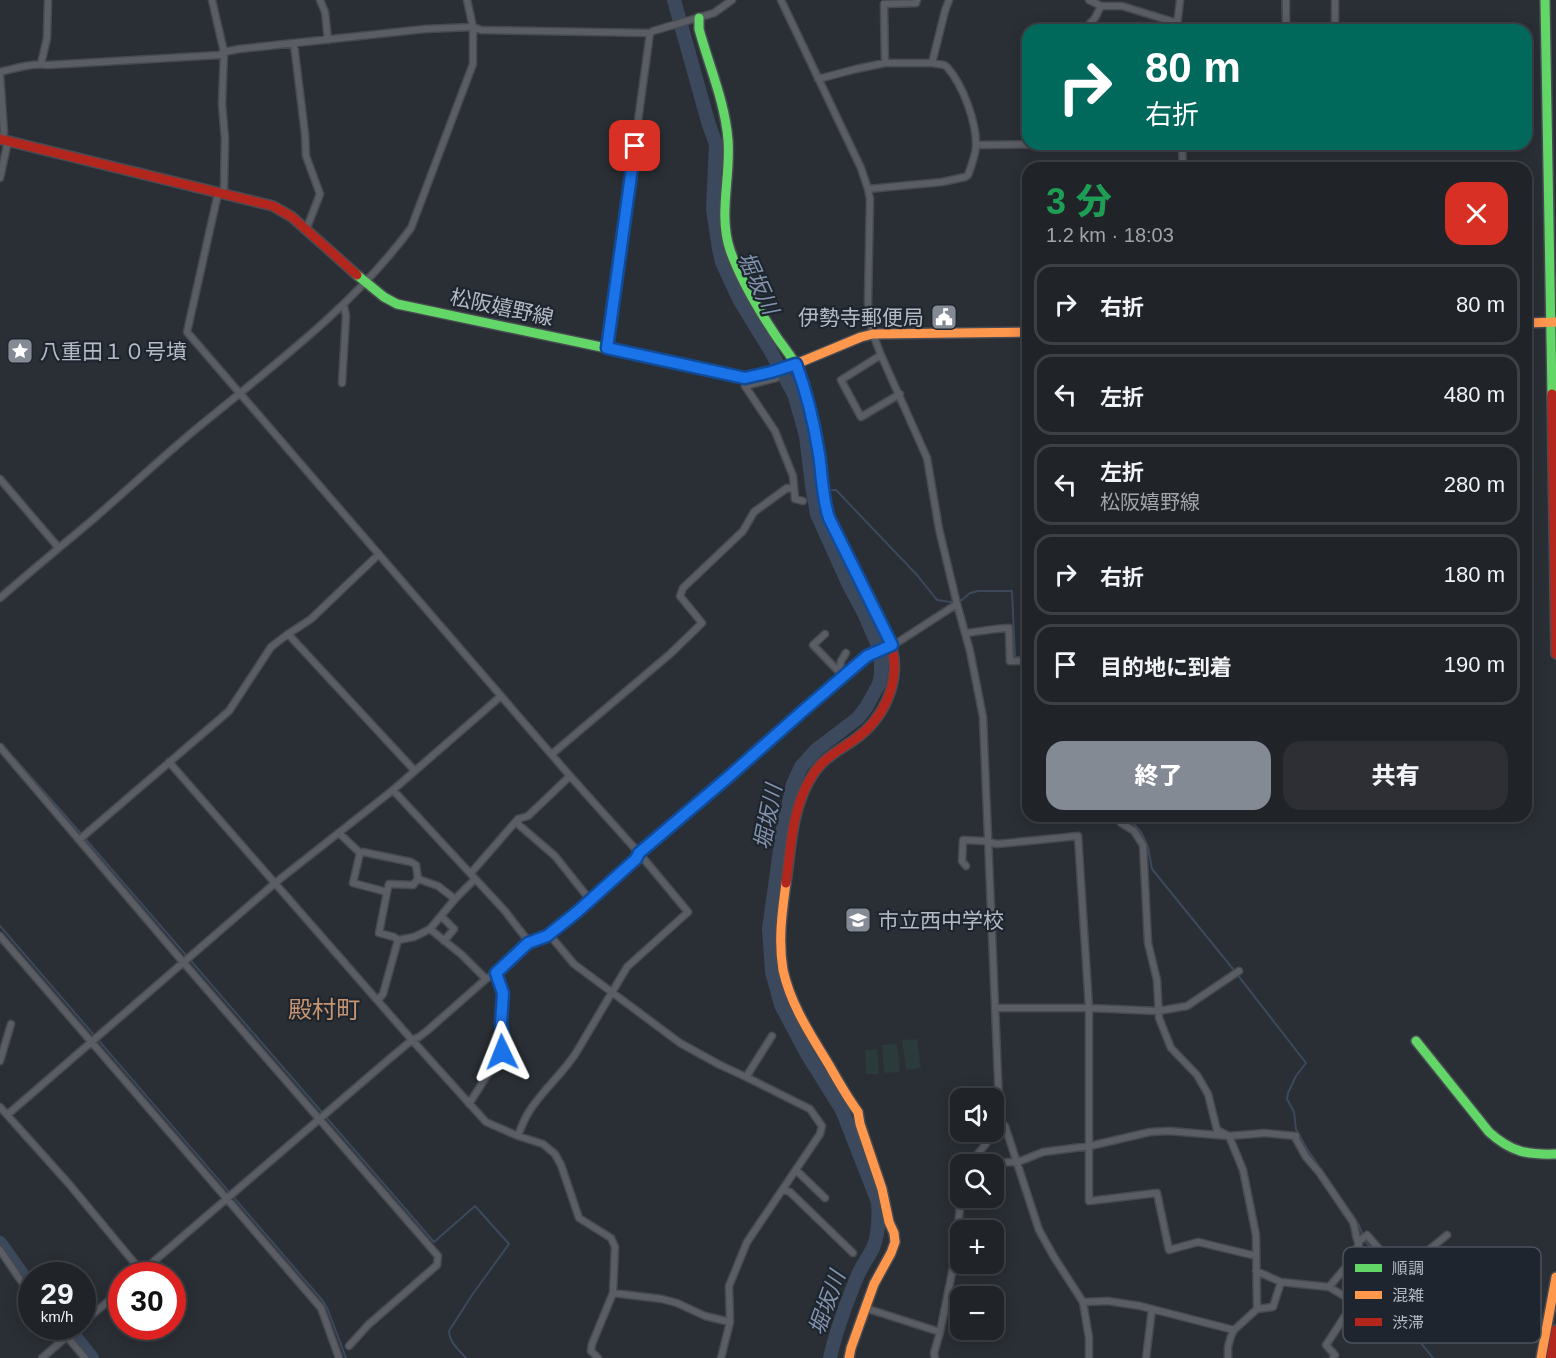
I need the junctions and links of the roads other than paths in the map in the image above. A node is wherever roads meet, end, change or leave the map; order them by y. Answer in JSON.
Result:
{"nodes":[{"id":1,"x":48,"y":0,"type":"edge"},
{"id":2,"x":212,"y":0,"type":"edge"},
{"id":3,"x":320,"y":0,"type":"edge"},
{"id":4,"x":467,"y":0,"type":"edge"},
{"id":5,"x":732,"y":0,"type":"edge"},
{"id":6,"x":781,"y":0,"type":"edge"},
{"id":7,"x":917,"y":0,"type":"edge"},
{"id":8,"x":949,"y":0,"type":"edge"},
{"id":9,"x":1089,"y":0,"type":"edge"},
{"id":10,"x":1180,"y":0,"type":"edge"},
{"id":11,"x":1286,"y":0,"type":"edge"},
{"id":12,"x":1335,"y":0,"type":"edge"},
{"id":13,"x":1545,"y":0,"type":"edge"},
{"id":14,"x":1101,"y":6,"type":"junction"},
{"id":15,"x":696,"y":19,"type":"junction"},
{"id":16,"x":1090,"y":24,"type":"edge"},
{"id":17,"x":1169,"y":24,"type":"edge"},
{"id":18,"x":1178,"y":24,"type":"edge"},
{"id":19,"x":1286,"y":24,"type":"edge"},
{"id":20,"x":1335,"y":24,"type":"edge"},
{"id":21,"x":473,"y":27,"type":"junction"},
{"id":22,"x":650,"y":33,"type":"junction"},
{"id":23,"x":328,"y":40,"type":"junction"},
{"id":24,"x":294,"y":44,"type":"junction"},
{"id":25,"x":224,"y":52,"type":"junction"},
{"id":26,"x":885,"y":63,"type":"junction"},
{"id":27,"x":932,"y":63,"type":"junction"},
{"id":28,"x":41,"y":64,"type":"junction"},
{"id":29,"x":0,"y":74,"type":"edge"},
{"id":30,"x":818,"y":79,"type":"junction"},
{"id":31,"x":3,"y":140,"type":"edge"},
{"id":32,"x":1022,"y":145,"type":"edge"},
{"id":33,"x":976,"y":146,"type":"junction"},
{"id":34,"x":0,"y":178,"type":"edge"},
{"id":35,"x":868,"y":189,"type":"junction"},
{"id":36,"x":220,"y":192,"type":"junction"},
{"id":37,"x":306,"y":230,"type":"junction"},
{"id":38,"x":365,"y":282,"type":"junction"},
{"id":39,"x":344,"y":306,"type":"junction"},
{"id":40,"x":1553,"y":322,"type":"edge"},
{"id":41,"x":1532,"y":323,"type":"edge"},
{"id":42,"x":1022,"y":332,"type":"edge"},
{"id":43,"x":873,"y":334,"type":"junction"},
{"id":44,"x":607,"y":348,"type":"junction"},
{"id":45,"x":881,"y":355,"type":"junction"},
{"id":46,"x":796,"y":364,"type":"junction"},
{"id":47,"x":771,"y":372,"type":"junction"},
{"id":48,"x":342,"y":383,"type":"dead end"},
{"id":49,"x":240,"y":393,"type":"junction"},
{"id":50,"x":900,"y":394,"type":"junction"},
{"id":51,"x":0,"y":479,"type":"edge"},
{"id":52,"x":794,"y":489,"type":"junction"},
{"id":53,"x":803,"y":501,"type":"dead end"},
{"id":54,"x":58,"y":547,"type":"junction"},
{"id":55,"x":379,"y":554,"type":"junction"},
{"id":56,"x":0,"y":598,"type":"edge"},
{"id":57,"x":956,"y":601,"type":"junction"},
{"id":58,"x":964,"y":633,"type":"junction"},
{"id":59,"x":288,"y":634,"type":"junction"},
{"id":60,"x":825,"y":634,"type":"dead end"},
{"id":61,"x":890,"y":646,"type":"junction"},
{"id":62,"x":846,"y":653,"type":"dead end"},
{"id":63,"x":1556,"y":654,"type":"edge"},
{"id":64,"x":1022,"y":661,"type":"edge"},
{"id":65,"x":841,"y":675,"type":"junction"},
{"id":66,"x":501,"y":696,"type":"junction"},
{"id":67,"x":0,"y":747,"type":"edge"},
{"id":68,"x":552,"y":754,"type":"junction"},
{"id":69,"x":169,"y":762,"type":"junction"},
{"id":70,"x":414,"y":771,"type":"junction"},
{"id":71,"x":570,"y":776,"type":"junction"},
{"id":72,"x":393,"y":790,"type":"junction"},
{"id":73,"x":518,"y":819,"type":"junction"},
{"id":74,"x":1121,"y":822,"type":"edge"},
{"id":75,"x":339,"y":833,"type":"junction"},
{"id":76,"x":82,"y":837,"type":"junction"},
{"id":77,"x":988,"y":842,"type":"junction"},
{"id":78,"x":639,"y":853,"type":"junction"},
{"id":79,"x":360,"y":854,"type":"junction"},
{"id":80,"x":966,"y":866,"type":"dead end"},
{"id":81,"x":473,"y":876,"type":"junction"},
{"id":82,"x":418,"y":879,"type":"junction"},
{"id":83,"x":275,"y":883,"type":"junction"},
{"id":84,"x":387,"y":892,"type":"junction"},
{"id":85,"x":455,"y":899,"type":"junction"},
{"id":86,"x":590,"y":900,"type":"junction"},
{"id":87,"x":441,"y":916,"type":"junction"},
{"id":88,"x":430,"y":929,"type":"junction"},
{"id":89,"x":0,"y":936,"type":"edge"},
{"id":90,"x":547,"y":936,"type":"junction"},
{"id":91,"x":398,"y":939,"type":"junction"},
{"id":92,"x":444,"y":941,"type":"junction"},
{"id":93,"x":528,"y":943,"type":"junction"},
{"id":94,"x":186,"y":959,"type":"junction"},
{"id":95,"x":1239,"y":971,"type":"dead end"},
{"id":96,"x":496,"y":973,"type":"junction"},
{"id":97,"x":486,"y":979,"type":"junction"},
{"id":98,"x":612,"y":993,"type":"junction"},
{"id":99,"x":378,"y":1000,"type":"junction"},
{"id":100,"x":995,"y":1008,"type":"junction"},
{"id":101,"x":1089,"y":1008,"type":"junction"},
{"id":102,"x":1158,"y":1011,"type":"junction"},
{"id":103,"x":11,"y":1024,"type":"dead end"},
{"id":104,"x":772,"y":1036,"type":"dead end"},
{"id":105,"x":94,"y":1039,"type":"junction"},
{"id":106,"x":412,"y":1040,"type":"junction"},
{"id":107,"x":1416,"y":1041,"type":"dead end"},
{"id":108,"x":2,"y":1046,"type":"edge"},
{"id":109,"x":0,"y":1061,"type":"edge"},
{"id":110,"x":746,"y":1077,"type":"junction"},
{"id":111,"x":998,"y":1088,"type":"edge"},
{"id":112,"x":469,"y":1104,"type":"junction"},
{"id":113,"x":0,"y":1107,"type":"edge"},
{"id":114,"x":7,"y":1115,"type":"junction"},
{"id":115,"x":322,"y":1116,"type":"junction"},
{"id":116,"x":1004,"y":1126,"type":"edge"},
{"id":117,"x":518,"y":1136,"type":"junction"},
{"id":118,"x":1229,"y":1136,"type":"junction"},
{"id":119,"x":988,"y":1142,"type":"edge"},
{"id":120,"x":1090,"y":1146,"type":"junction"},
{"id":121,"x":978,"y":1154,"type":"edge"},
{"id":122,"x":1556,"y":1154,"type":"edge"},
{"id":123,"x":1004,"y":1162,"type":"edge"},
{"id":124,"x":1018,"y":1162,"type":"junction"},
{"id":125,"x":796,"y":1170,"type":"junction"},
{"id":126,"x":783,"y":1190,"type":"junction"},
{"id":127,"x":230,"y":1196,"type":"junction"},
{"id":128,"x":825,"y":1198,"type":"dead end"},
{"id":129,"x":960,"y":1208,"type":"edge"},
{"id":130,"x":1447,"y":1235,"type":"dead end"},
{"id":131,"x":1359,"y":1242,"type":"junction"},
{"id":132,"x":1358,"y":1247,"type":"edge"},
{"id":133,"x":1377,"y":1247,"type":"edge"},
{"id":134,"x":1432,"y":1247,"type":"edge"},
{"id":135,"x":0,"y":1250,"type":"edge"},
{"id":136,"x":853,"y":1253,"type":"dead end"},
{"id":137,"x":1256,"y":1256,"type":"junction"},
{"id":138,"x":131,"y":1262,"type":"edge"},
{"id":139,"x":154,"y":1262,"type":"edge"},
{"id":140,"x":1343,"y":1270,"type":"edge"},
{"id":141,"x":1256,"y":1271,"type":"junction"},
{"id":142,"x":18,"y":1276,"type":"edge"},
{"id":143,"x":1556,"y":1277,"type":"edge"},
{"id":144,"x":1281,"y":1282,"type":"junction"},
{"id":145,"x":1329,"y":1287,"type":"junction"},
{"id":146,"x":613,"y":1293,"type":"junction"},
{"id":147,"x":1343,"y":1295,"type":"edge"},
{"id":148,"x":108,"y":1302,"type":"edge"},
{"id":149,"x":1083,"y":1302,"type":"junction"},
{"id":150,"x":865,"y":1308,"type":"junction"},
{"id":151,"x":1152,"y":1309,"type":"junction"},
{"id":152,"x":1257,"y":1309,"type":"junction"},
{"id":153,"x":96,"y":1311,"type":"edge"},
{"id":154,"x":1343,"y":1319,"type":"edge"},
{"id":155,"x":730,"y":1322,"type":"junction"},
{"id":156,"x":1234,"y":1330,"type":"junction"},
{"id":157,"x":1556,"y":1330,"type":"edge"},
{"id":158,"x":940,"y":1332,"type":"junction"},
{"id":159,"x":62,"y":1340,"type":"edge"},
{"id":160,"x":70,"y":1340,"type":"edge"},
{"id":161,"x":349,"y":1346,"type":"dead end"},
{"id":162,"x":42,"y":1358,"type":"edge"},
{"id":163,"x":85,"y":1358,"type":"edge"},
{"id":164,"x":339,"y":1358,"type":"edge"},
{"id":165,"x":598,"y":1358,"type":"edge"},
{"id":166,"x":721,"y":1358,"type":"edge"},
{"id":167,"x":849,"y":1358,"type":"edge"},
{"id":168,"x":934,"y":1358,"type":"edge"},
{"id":169,"x":1089,"y":1358,"type":"edge"},
{"id":170,"x":1146,"y":1358,"type":"edge"},
{"id":171,"x":1228,"y":1358,"type":"edge"},
{"id":172,"x":1333,"y":1358,"type":"edge"},
{"id":173,"x":1541,"y":1358,"type":"edge"},
{"id":174,"x":1551,"y":1358,"type":"edge"}],
"edges":[{"from":1,"to":28,"type":"street"},
{"from":2,"to":25,"type":"street"},
{"from":3,"to":23,"type":"street"},
{"from":4,"to":21,"type":"street"},
{"from":5,"to":15,"type":"street"},
{"from":6,"to":30,"type":"street"},
{"from":7,"to":26,"type":"street"},
{"from":8,"to":27,"type":"street"},
{"from":9,"to":14,"type":"street"},
{"from":10,"to":18,"type":"street"},
{"from":11,"to":19,"type":"street"},
{"from":12,"to":20,"type":"street"},
{"from":13,"to":40,"type":"main road"},
{"from":14,"to":16,"type":"street"},
{"from":14,"to":17,"type":"street"},
{"from":15,"to":22,"type":"street"},
{"from":15,"to":46,"type":"main road"},
{"from":21,"to":22,"type":"street"},
{"from":21,"to":23,"type":"street"},
{"from":21,"to":38,"type":"street"},
{"from":22,"to":44,"type":"street"},
{"from":23,"to":24,"type":"street"},
{"from":24,"to":25,"type":"street"},
{"from":24,"to":37,"type":"street"},
{"from":25,"to":28,"type":"street"},
{"from":25,"to":36,"type":"street"},
{"from":26,"to":27,"type":"street"},
{"from":26,"to":30,"type":"street"},
{"from":27,"to":33,"type":"street"},
{"from":28,"to":29,"type":"street"},
{"from":29,"to":31,"type":"street"},
{"from":30,"to":35,"type":"street"},
{"from":31,"to":34,"type":"street"},
{"from":31,"to":36,"type":"main road","name":"松阪嬉野線"},
{"from":32,"to":33,"type":"street"},
{"from":33,"to":35,"type":"street"},
{"from":35,"to":43,"type":"street"},
{"from":36,"to":37,"type":"main road","name":"松阪嬉野線"},
{"from":36,"to":49,"type":"street"},
{"from":37,"to":38,"type":"main road","name":"松阪嬉野線"},
{"from":38,"to":39,"type":"street"},
{"from":38,"to":44,"type":"main road","name":"松阪嬉野線"},
{"from":39,"to":48,"type":"street"},
{"from":39,"to":49,"type":"street"},
{"from":40,"to":41,"type":"main road"},
{"from":40,"to":63,"type":"main road"},
{"from":42,"to":43,"type":"main road","name":"松阪嬉野線"},
{"from":43,"to":45,"type":"street"},
{"from":43,"to":46,"type":"main road","name":"松阪嬉野線"},
{"from":44,"to":47,"type":"main road","name":"松阪嬉野線"},
{"from":45,"to":50,"type":"street"},
{"from":45,"to":50,"type":"street"},
{"from":46,"to":47,"type":"main road","name":"松阪嬉野線"},
{"from":46,"to":61,"type":"main road"},
{"from":47,"to":52,"type":"street"},
{"from":49,"to":54,"type":"street"},
{"from":49,"to":55,"type":"street"},
{"from":50,"to":57,"type":"street"},
{"from":51,"to":54,"type":"street"},
{"from":52,"to":53,"type":"street"},
{"from":52,"to":68,"type":"street"},
{"from":54,"to":56,"type":"street"},
{"from":55,"to":59,"type":"street"},
{"from":55,"to":66,"type":"street"},
{"from":57,"to":58,"type":"street"},
{"from":57,"to":61,"type":"street"},
{"from":58,"to":64,"type":"street"},
{"from":58,"to":77,"type":"street"},
{"from":59,"to":69,"type":"street"},
{"from":59,"to":70,"type":"street"},
{"from":60,"to":65,"type":"street"},
{"from":61,"to":65,"type":"street"},
{"from":61,"to":150,"type":"main road"},
{"from":62,"to":65,"type":"street"},
{"from":65,"to":78,"type":"street"},
{"from":66,"to":68,"type":"street"},
{"from":66,"to":70,"type":"street"},
{"from":67,"to":76,"type":"street"},
{"from":68,"to":71,"type":"street"},
{"from":69,"to":76,"type":"street"},
{"from":69,"to":83,"type":"street"},
{"from":70,"to":72,"type":"street"},
{"from":71,"to":73,"type":"street"},
{"from":71,"to":78,"type":"street"},
{"from":72,"to":75,"type":"street"},
{"from":72,"to":81,"type":"street"},
{"from":73,"to":81,"type":"street"},
{"from":73,"to":86,"type":"street"},
{"from":74,"to":102,"type":"street"},
{"from":75,"to":79,"type":"street"},
{"from":75,"to":83,"type":"street"},
{"from":76,"to":94,"type":"street"},
{"from":77,"to":80,"type":"street"},
{"from":77,"to":100,"type":"street"},
{"from":77,"to":101,"type":"street"},
{"from":78,"to":86,"type":"street"},
{"from":78,"to":98,"type":"street"},
{"from":79,"to":82,"type":"street"},
{"from":79,"to":84,"type":"street"},
{"from":81,"to":85,"type":"street"},
{"from":81,"to":93,"type":"street"},
{"from":82,"to":84,"type":"street"},
{"from":82,"to":85,"type":"street"},
{"from":83,"to":94,"type":"street"},
{"from":83,"to":99,"type":"street"},
{"from":84,"to":91,"type":"street"},
{"from":85,"to":87,"type":"street"},
{"from":86,"to":90,"type":"street"},
{"from":87,"to":88,"type":"street"},
{"from":87,"to":92,"type":"street"},
{"from":88,"to":91,"type":"street"},
{"from":88,"to":92,"type":"street"},
{"from":89,"to":105,"type":"street"},
{"from":90,"to":93,"type":"street"},
{"from":90,"to":98,"type":"street"},
{"from":91,"to":99,"type":"street"},
{"from":92,"to":97,"type":"street"},
{"from":93,"to":96,"type":"street"},
{"from":94,"to":105,"type":"street"},
{"from":94,"to":115,"type":"street"},
{"from":95,"to":102,"type":"street"},
{"from":96,"to":97,"type":"street"},
{"from":96,"to":112,"type":"street"},
{"from":97,"to":106,"type":"street"},
{"from":98,"to":110,"type":"street"},
{"from":98,"to":117,"type":"street"},
{"from":99,"to":106,"type":"street"},
{"from":100,"to":101,"type":"street"},
{"from":100,"to":111,"type":"street"},
{"from":101,"to":102,"type":"street"},
{"from":101,"to":120,"type":"street"},
{"from":102,"to":118,"type":"street"},
{"from":103,"to":108,"type":"street"},
{"from":104,"to":110,"type":"street"},
{"from":105,"to":114,"type":"street"},
{"from":105,"to":127,"type":"street"},
{"from":106,"to":112,"type":"street"},
{"from":106,"to":115,"type":"street"},
{"from":107,"to":122,"type":"main road"},
{"from":108,"to":109,"type":"street"},
{"from":110,"to":125,"type":"street"},
{"from":112,"to":117,"type":"street"},
{"from":113,"to":114,"type":"street"},
{"from":114,"to":138,"type":"street"},
{"from":115,"to":127,"type":"street"},
{"from":115,"to":161,"type":"street"},
{"from":116,"to":124,"type":"street"},
{"from":117,"to":146,"type":"street"},
{"from":118,"to":120,"type":"street"},
{"from":118,"to":131,"type":"street"},
{"from":118,"to":137,"type":"street"},
{"from":119,"to":121,"type":"street"},
{"from":120,"to":124,"type":"street"},
{"from":120,"to":137,"type":"street"},
{"from":123,"to":124,"type":"street"},
{"from":124,"to":149,"type":"street"},
{"from":125,"to":126,"type":"street"},
{"from":125,"to":128,"type":"street"},
{"from":126,"to":136,"type":"street"},
{"from":126,"to":155,"type":"street"},
{"from":127,"to":139,"type":"street"},
{"from":127,"to":164,"type":"street"},
{"from":129,"to":158,"type":"street"},
{"from":130,"to":134,"type":"street"},
{"from":131,"to":132,"type":"street"},
{"from":131,"to":133,"type":"street"},
{"from":135,"to":142,"type":"street"},
{"from":137,"to":141,"type":"street"},
{"from":140,"to":145,"type":"street"},
{"from":141,"to":144,"type":"street"},
{"from":141,"to":152,"type":"street"},
{"from":143,"to":173,"type":"main road"},
{"from":144,"to":145,"type":"street"},
{"from":144,"to":152,"type":"street"},
{"from":145,"to":147,"type":"street"},
{"from":146,"to":155,"type":"street"},
{"from":146,"to":165,"type":"street"},
{"from":148,"to":153,"type":"street"},
{"from":149,"to":151,"type":"street"},
{"from":149,"to":169,"type":"street"},
{"from":150,"to":158,"type":"street"},
{"from":150,"to":167,"type":"main road"},
{"from":151,"to":156,"type":"street"},
{"from":151,"to":170,"type":"street"},
{"from":152,"to":156,"type":"street"},
{"from":154,"to":172,"type":"street"},
{"from":155,"to":166,"type":"street"},
{"from":156,"to":171,"type":"street"},
{"from":157,"to":174,"type":"main road"},
{"from":158,"to":168,"type":"street"},
{"from":159,"to":162,"type":"street"},
{"from":160,"to":163,"type":"street"}]}
